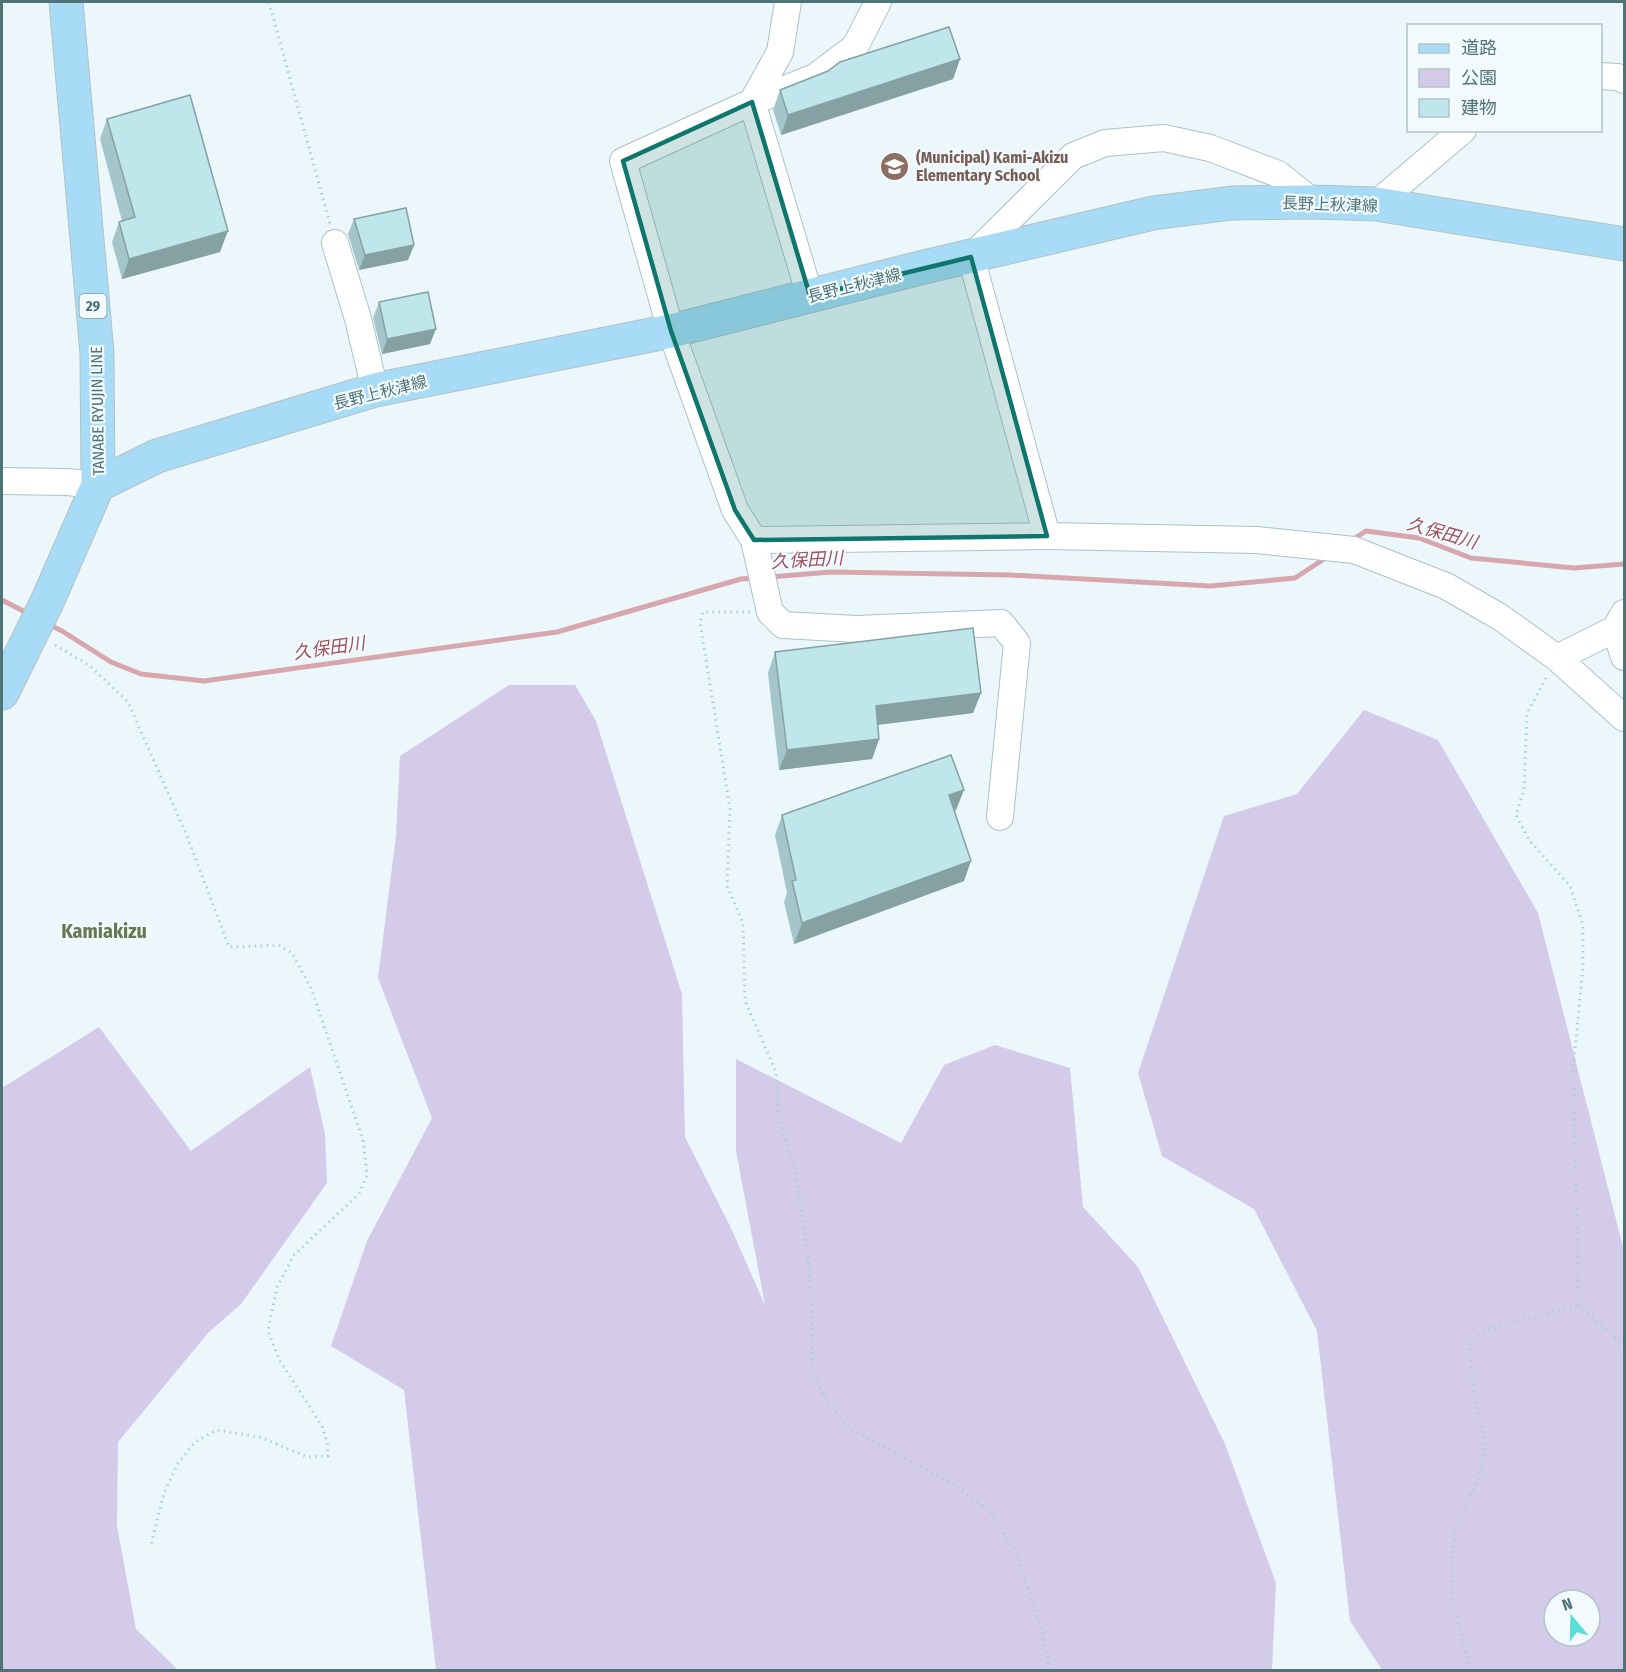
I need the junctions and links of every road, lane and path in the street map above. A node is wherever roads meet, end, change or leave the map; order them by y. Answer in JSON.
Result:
{"nodes":[{"id":1,"x":66,"y":2,"type":"edge"},
{"id":2,"x":269,"y":2,"type":"edge"},
{"id":3,"x":788,"y":2,"type":"edge"},
{"id":4,"x":878,"y":2,"type":"edge"},
{"id":5,"x":1602,"y":76,"type":"edge"},
{"id":6,"x":1624,"y":80,"type":"edge"},
{"id":7,"x":752,"y":102,"type":"junction"},
{"id":8,"x":1460,"y":132,"type":"edge"},
{"id":9,"x":1313,"y":202,"type":"junction"},
{"id":10,"x":1376,"y":204,"type":"junction"},
{"id":11,"x":335,"y":243,"type":"joint"},
{"id":12,"x":1624,"y":244,"type":"edge"},
{"id":13,"x":971,"y":257,"type":"junction"},
{"id":14,"x":810,"y":296,"type":"junction"},
{"id":15,"x":671,"y":331,"type":"junction"},
{"id":16,"x":375,"y":390,"type":"junction"},
{"id":17,"x":2,"y":481,"type":"edge"},
{"id":18,"x":98,"y":485,"type":"junction"},
{"id":19,"x":1047,"y":536,"type":"junction"},
{"id":20,"x":754,"y":540,"type":"junction"},
{"id":21,"x":770,"y":612,"type":"junction"},
{"id":22,"x":1620,"y":621,"type":"edge"},
{"id":23,"x":32,"y":632,"type":"junction"},
{"id":24,"x":1624,"y":657,"type":"edge"},
{"id":25,"x":1557,"y":658,"type":"junction"},
{"id":26,"x":2,"y":693,"type":"edge"},
{"id":27,"x":1624,"y":718,"type":"edge"},
{"id":28,"x":1000,"y":817,"type":"dead end"},
{"id":29,"x":1579,"y":1305,"type":"junction"},
{"id":30,"x":1624,"y":1345,"type":"edge"},
{"id":31,"x":150,"y":1548,"type":"dead end"},
{"id":32,"x":1050,"y":1671,"type":"edge"},
{"id":33,"x":1470,"y":1671,"type":"edge"}],
"edges":[{"from":1,"to":18,"type":"main road","name":"TANABE RYUJIN LINE","number":"29"},
{"from":2,"to":11,"type":"path"},
{"from":3,"to":7,"type":"street"},
{"from":4,"to":7,"type":"street"},
{"from":5,"to":6,"type":"street"},
{"from":7,"to":14,"type":"street"},
{"from":7,"to":15,"type":"street"},
{"from":8,"to":10,"type":"street"},
{"from":9,"to":10,"type":"main road","name":"長野上秋津線"},
{"from":9,"to":13,"type":"main road","name":"長野上秋津線"},
{"from":9,"to":13,"type":"street"},
{"from":10,"to":12,"type":"main road","name":"長野上秋津線"},
{"from":11,"to":16,"type":"street"},
{"from":13,"to":14,"type":"main road","name":"長野上秋津線"},
{"from":13,"to":19,"type":"street"},
{"from":14,"to":15,"type":"main road","name":"長野上秋津線"},
{"from":15,"to":16,"type":"main road","name":"長野上秋津線"},
{"from":15,"to":20,"type":"street"},
{"from":16,"to":18,"type":"main road","name":"長野上秋津線"},
{"from":17,"to":18,"type":"street"},
{"from":18,"to":23,"type":"main road","name":"TANABE RYUJIN LINE","number":"29"},
{"from":19,"to":20,"type":"street"},
{"from":19,"to":25,"type":"street"},
{"from":20,"to":21,"type":"street"},
{"from":21,"to":28,"type":"street"},
{"from":21,"to":32,"type":"path"},
{"from":22,"to":24,"type":"street"},
{"from":22,"to":25,"type":"street"},
{"from":23,"to":26,"type":"main road","name":"TANABE RYUJIN LINE","number":"29"},
{"from":23,"to":31,"type":"path"},
{"from":25,"to":27,"type":"street"},
{"from":25,"to":29,"type":"path"},
{"from":29,"to":30,"type":"path"},
{"from":29,"to":33,"type":"path"}]}
